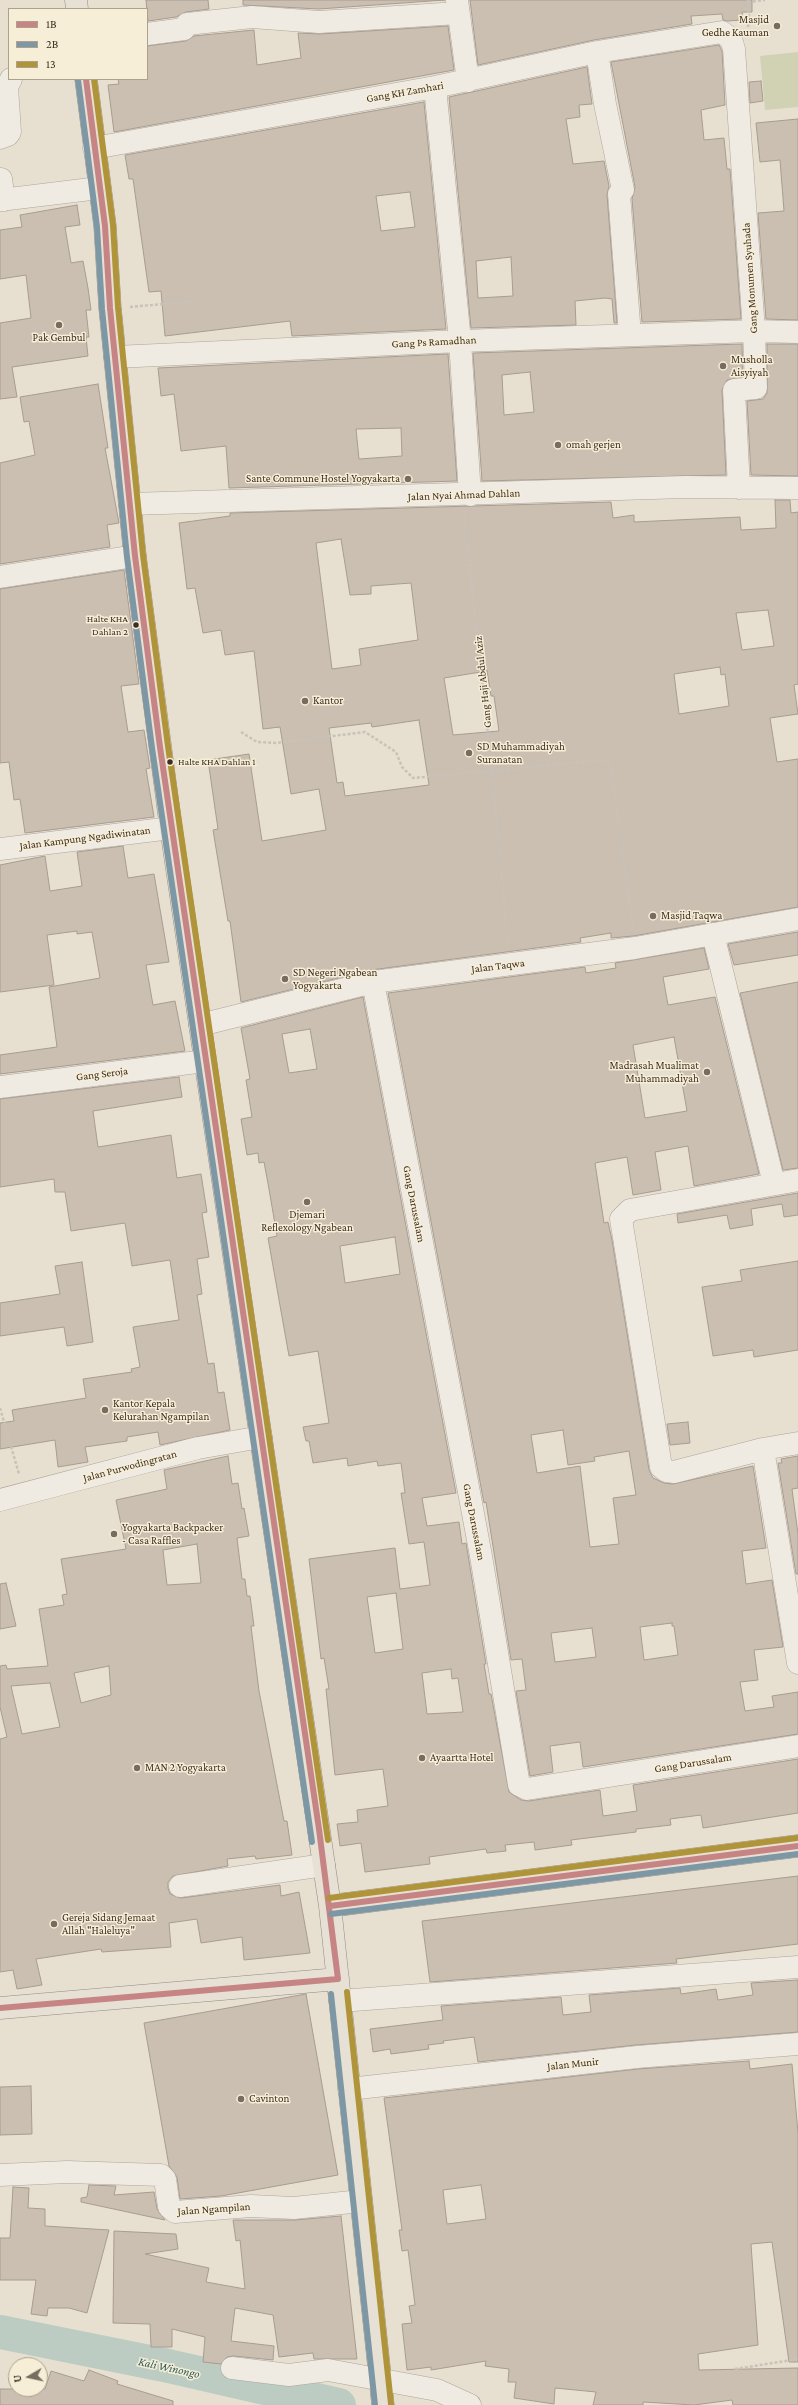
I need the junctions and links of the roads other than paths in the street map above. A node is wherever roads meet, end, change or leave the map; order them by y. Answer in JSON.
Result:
{"nodes":[{"id":1,"x":458,"y":6,"type":"edge"},
{"id":2,"x":373,"y":9,"type":"edge"},
{"id":3,"x":714,"y":33,"type":"joint"},
{"id":4,"x":148,"y":34,"type":"edge"},
{"id":5,"x":597,"y":52,"type":"junction"},
{"id":6,"x":10,"y":80,"type":"edge"},
{"id":7,"x":86,"y":80,"type":"edge"},
{"id":8,"x":468,"y":80,"type":"junction"},
{"id":9,"x":435,"y":87,"type":"junction"},
{"id":10,"x":0,"y":138,"type":"edge"},
{"id":11,"x":94,"y":148,"type":"junction"},
{"id":12,"x":99,"y":188,"type":"junction"},
{"id":13,"x":2,"y":193,"type":"edge"},
{"id":14,"x":754,"y":330,"type":"junction"},
{"id":15,"x":798,"y":332,"type":"edge"},
{"id":16,"x":630,"y":335,"type":"junction"},
{"id":17,"x":460,"y":341,"type":"junction"},
{"id":18,"x":115,"y":357,"type":"junction"},
{"id":19,"x":739,"y":488,"type":"junction"},
{"id":20,"x":798,"y":488,"type":"edge"},
{"id":21,"x":466,"y":495,"type":"junction"},
{"id":22,"x":130,"y":504,"type":"junction"},
{"id":23,"x":135,"y":556,"type":"junction"},
{"id":24,"x":0,"y":577,"type":"edge"},
{"id":25,"x":171,"y":828,"type":"junction"},
{"id":26,"x":0,"y":849,"type":"edge"},
{"id":27,"x":798,"y":919,"type":"edge"},
{"id":28,"x":713,"y":934,"type":"junction"},
{"id":29,"x":372,"y":982,"type":"junction"},
{"id":30,"x":200,"y":1025,"type":"junction"},
{"id":31,"x":205,"y":1061,"type":"junction"},
{"id":32,"x":0,"y":1087,"type":"edge"},
{"id":33,"x":798,"y":1180,"type":"edge"},
{"id":34,"x":774,"y":1184,"type":"junction"},
{"id":35,"x":261,"y":1437,"type":"junction"},
{"id":36,"x":798,"y":1443,"type":"edge"},
{"id":37,"x":763,"y":1448,"type":"junction"},
{"id":38,"x":0,"y":1500,"type":"edge"},
{"id":39,"x":798,"y":1663,"type":"edge"},
{"id":40,"x":798,"y":1746,"type":"edge"},
{"id":41,"x":798,"y":1846,"type":"edge"},
{"id":42,"x":324,"y":1865,"type":"junction"},
{"id":43,"x":180,"y":1886,"type":"dead end"},
{"id":44,"x":330,"y":1906,"type":"junction"},
{"id":45,"x":798,"y":1967,"type":"edge"},
{"id":46,"x":338,"y":1979,"type":"junction"},
{"id":47,"x":340,"y":2001,"type":"junction"},
{"id":48,"x":0,"y":2008,"type":"edge"},
{"id":49,"x":798,"y":2044,"type":"edge"},
{"id":50,"x":349,"y":2089,"type":"junction"},
{"id":51,"x":0,"y":2175,"type":"edge"},
{"id":52,"x":361,"y":2201,"type":"junction"},
{"id":53,"x":232,"y":2368,"type":"dead end"},
{"id":54,"x":381,"y":2392,"type":"edge"},
{"id":55,"x":470,"y":2405,"type":"edge"}],
"edges":[{"from":1,"to":2,"type":"street"},
{"from":1,"to":8,"type":"street"},
{"from":2,"to":4,"type":"street"},
{"from":3,"to":5,"type":"street","name":"Gang KH Zamhari"},
{"from":3,"to":14,"type":"street","name":"Gang Monumen Syuhada"},
{"from":5,"to":8,"type":"street","name":"Gang KH Zamhari"},
{"from":5,"to":16,"type":"street"},
{"from":6,"to":10,"type":"street"},
{"from":7,"to":11,"type":"main road"},
{"from":8,"to":9,"type":"street","name":"Gang KH Zamhari"},
{"from":9,"to":11,"type":"street","name":"Gang KH Zamhari"},
{"from":9,"to":17,"type":"street"},
{"from":11,"to":12,"type":"main road"},
{"from":12,"to":13,"type":"street"},
{"from":12,"to":18,"type":"main road"},
{"from":14,"to":15,"type":"street","name":"Gang Ps Ramadhan"},
{"from":14,"to":16,"type":"street","name":"Gang Ps Ramadhan"},
{"from":14,"to":19,"type":"street","name":"Gang Monumen Syuhada"},
{"from":16,"to":17,"type":"street","name":"Gang Ps Ramadhan"},
{"from":17,"to":18,"type":"street","name":"Gang Ps Ramadhan"},
{"from":17,"to":21,"type":"street"},
{"from":18,"to":22,"type":"main road"},
{"from":19,"to":20,"type":"street","name":"Jalan Nyai Ahmad Dahlan"},
{"from":19,"to":21,"type":"street","name":"Jalan Nyai Ahmad Dahlan"},
{"from":21,"to":22,"type":"street","name":"Jalan Nyai Ahmad Dahlan"},
{"from":22,"to":23,"type":"main road"},
{"from":23,"to":24,"type":"street"},
{"from":23,"to":25,"type":"main road"},
{"from":25,"to":26,"type":"street","name":"Jalan Kampung Ngadiwinatan"},
{"from":25,"to":30,"type":"main road"},
{"from":27,"to":28,"type":"street","name":"Jalan Taqwa"},
{"from":28,"to":29,"type":"street","name":"Jalan Taqwa"},
{"from":28,"to":34,"type":"street"},
{"from":29,"to":30,"type":"street","name":"Jalan Taqwa"},
{"from":29,"to":40,"type":"street","name":"Gang Darussalam"},
{"from":30,"to":31,"type":"main road"},
{"from":31,"to":32,"type":"street","name":"Gang Seroja"},
{"from":31,"to":35,"type":"main road"},
{"from":33,"to":34,"type":"street"},
{"from":34,"to":37,"type":"street"},
{"from":35,"to":38,"type":"street","name":"Jalan Purwodingratan"},
{"from":35,"to":42,"type":"main road"},
{"from":36,"to":37,"type":"street"},
{"from":37,"to":39,"type":"street"},
{"from":41,"to":44,"type":"main road"},
{"from":42,"to":43,"type":"street"},
{"from":42,"to":44,"type":"main road"},
{"from":44,"to":46,"type":"main road"},
{"from":45,"to":47,"type":"street"},
{"from":46,"to":47,"type":"main road"},
{"from":46,"to":48,"type":"main road"},
{"from":47,"to":50,"type":"main road"},
{"from":49,"to":50,"type":"street","name":"Jalan Munir"},
{"from":50,"to":52,"type":"main road"},
{"from":51,"to":52,"type":"street","name":"Jalan Ngampilan"},
{"from":52,"to":54,"type":"main road"},
{"from":53,"to":54,"type":"street"},
{"from":54,"to":55,"type":"street"}]}
